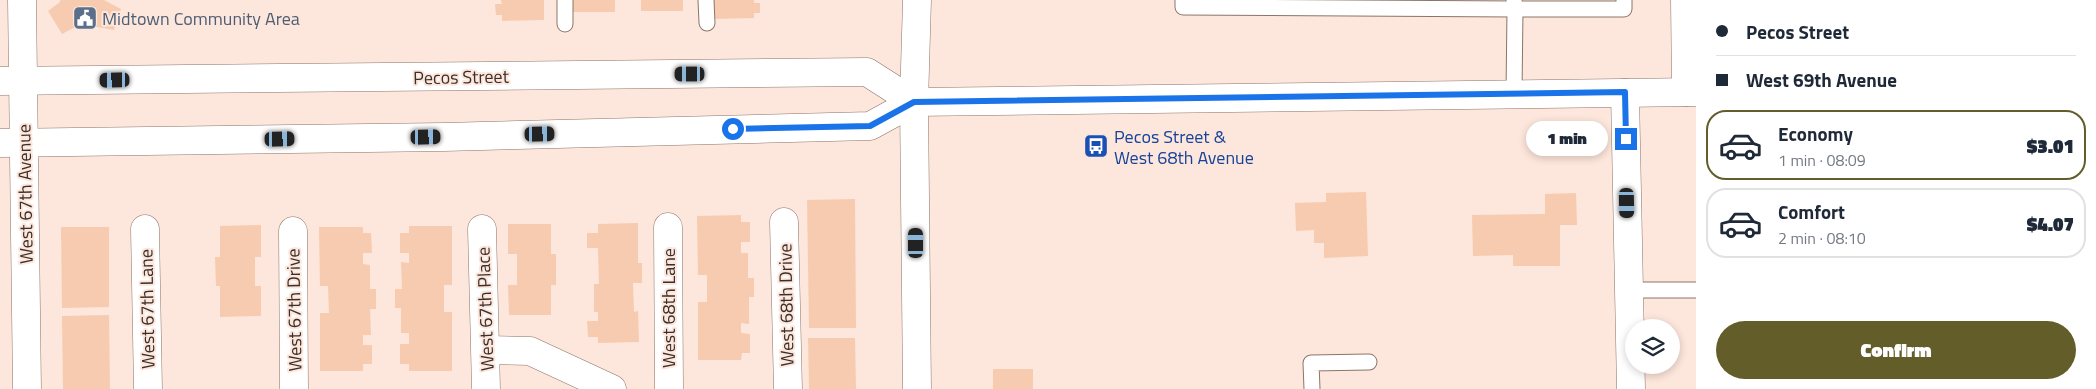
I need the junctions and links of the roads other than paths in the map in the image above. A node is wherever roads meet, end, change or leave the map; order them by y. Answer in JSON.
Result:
{"nodes":[{"id":1,"x":22,"y":0,"type":"edge"},
{"id":2,"x":565,"y":0,"type":"edge"},
{"id":3,"x":706,"y":0,"type":"edge"},
{"id":4,"x":917,"y":0,"type":"edge"},
{"id":5,"x":1183,"y":0,"type":"edge"},
{"id":6,"x":1624,"y":0,"type":"edge"},
{"id":7,"x":1685,"y":0,"type":"edge"},
{"id":8,"x":1350,"y":4,"type":"edge"},
{"id":9,"x":1515,"y":5,"type":"edge"},
{"id":10,"x":707,"y":23,"type":"dead end"},
{"id":11,"x":565,"y":24,"type":"dead end"},
{"id":12,"x":12,"y":81,"type":"edge"},
{"id":13,"x":1625,"y":92,"type":"junction"},
{"id":14,"x":1691,"y":92,"type":"edge"},
{"id":15,"x":1514,"y":94,"type":"junction"},
{"id":16,"x":914,"y":102,"type":"junction"},
{"id":17,"x":12,"y":143,"type":"edge"},
{"id":18,"x":784,"y":222,"type":"dead end"},
{"id":19,"x":668,"y":227,"type":"dead end"},
{"id":20,"x":146,"y":229,"type":"dead end"},
{"id":21,"x":482,"y":229,"type":"dead end"},
{"id":22,"x":293,"y":232,"type":"dead end"},
{"id":23,"x":1629,"y":290,"type":"junction"},
{"id":24,"x":1696,"y":290,"type":"edge"},
{"id":25,"x":486,"y":350,"type":"junction"},
{"id":26,"x":1368,"y":362,"type":"dead end"},
{"id":27,"x":27,"y":389,"type":"edge"},
{"id":28,"x":148,"y":389,"type":"edge"},
{"id":29,"x":294,"y":389,"type":"edge"},
{"id":30,"x":486,"y":389,"type":"edge"},
{"id":31,"x":612,"y":389,"type":"edge"},
{"id":32,"x":669,"y":389,"type":"edge"},
{"id":33,"x":788,"y":389,"type":"edge"},
{"id":34,"x":917,"y":389,"type":"edge"},
{"id":35,"x":1312,"y":389,"type":"edge"},
{"id":36,"x":1631,"y":389,"type":"edge"}],
"edges":[{"from":1,"to":12,"type":"main road","name":"West 67th Avenue"},
{"from":2,"to":11,"type":"lane"},
{"from":3,"to":10,"type":"lane"},
{"from":4,"to":16,"type":"main road"},
{"from":5,"to":8,"type":"lane"},
{"from":6,"to":9,"type":"lane"},
{"from":7,"to":14,"type":"main road"},
{"from":8,"to":9,"type":"lane"},
{"from":9,"to":15,"type":"lane"},
{"from":12,"to":16,"type":"main road","name":"Pecos Street"},
{"from":12,"to":17,"type":"main road","name":"West 67th Avenue"},
{"from":13,"to":14,"type":"main road"},
{"from":13,"to":15,"type":"main road"},
{"from":13,"to":23,"type":"main road"},
{"from":15,"to":16,"type":"main road"},
{"from":16,"to":17,"type":"main road"},
{"from":16,"to":34,"type":"main road"},
{"from":17,"to":27,"type":"main road","name":"West 67th Avenue"},
{"from":18,"to":33,"type":"main road","name":"West 68th Drive"},
{"from":19,"to":32,"type":"main road","name":"West 68th Lane"},
{"from":20,"to":28,"type":"main road","name":"West 67th Lane"},
{"from":21,"to":25,"type":"main road","name":"West 67th Place"},
{"from":22,"to":29,"type":"main road","name":"West 67th Drive"},
{"from":23,"to":24,"type":"lane"},
{"from":23,"to":36,"type":"main road"},
{"from":25,"to":30,"type":"main road","name":"West 67th Place"},
{"from":25,"to":31,"type":"main road"},
{"from":26,"to":35,"type":"lane"}]}
